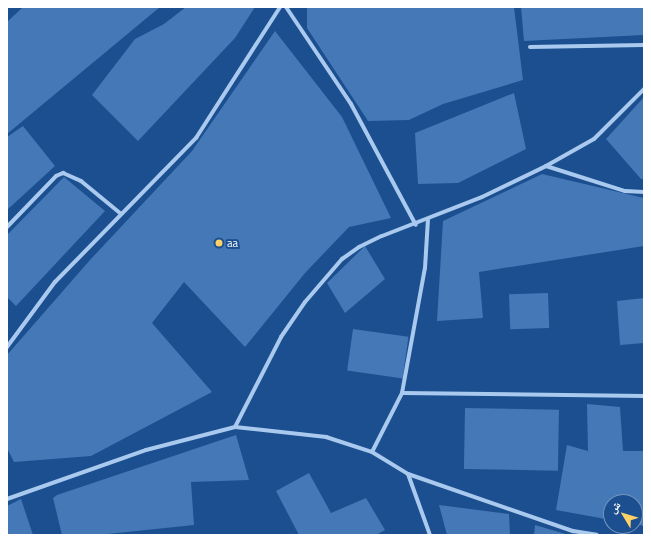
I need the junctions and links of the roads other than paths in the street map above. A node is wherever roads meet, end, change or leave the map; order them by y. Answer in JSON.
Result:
{"nodes":[{"id":1,"x":280,"y":7,"type":"edge"},
{"id":2,"x":286,"y":7,"type":"edge"},
{"id":3,"x":644,"y":45,"type":"edge"},
{"id":4,"x":530,"y":47,"type":"dead end"},
{"id":5,"x":644,"y":89,"type":"edge"},
{"id":6,"x":546,"y":166,"type":"junction"},
{"id":7,"x":644,"y":192,"type":"edge"},
{"id":8,"x":120,"y":213,"type":"junction"},
{"id":9,"x":428,"y":219,"type":"junction"},
{"id":10,"x":416,"y":224,"type":"junction"},
{"id":11,"x":7,"y":228,"type":"edge"},
{"id":12,"x":7,"y":346,"type":"edge"},
{"id":13,"x":402,"y":393,"type":"junction"},
{"id":14,"x":644,"y":396,"type":"edge"},
{"id":15,"x":235,"y":427,"type":"junction"},
{"id":16,"x":372,"y":452,"type":"junction"},
{"id":17,"x":408,"y":474,"type":"junction"},
{"id":18,"x":7,"y":499,"type":"edge"},
{"id":19,"x":430,"y":535,"type":"edge"},
{"id":20,"x":596,"y":535,"type":"edge"}],
"edges":[{"from":1,"to":8,"type":"street"},
{"from":2,"to":10,"type":"street"},
{"from":3,"to":4,"type":"street"},
{"from":5,"to":6,"type":"street"},
{"from":6,"to":7,"type":"street"},
{"from":6,"to":9,"type":"street"},
{"from":8,"to":11,"type":"street"},
{"from":8,"to":12,"type":"street"},
{"from":9,"to":10,"type":"street"},
{"from":9,"to":13,"type":"street"},
{"from":10,"to":15,"type":"street"},
{"from":13,"to":14,"type":"street"},
{"from":13,"to":16,"type":"street"},
{"from":15,"to":16,"type":"street"},
{"from":15,"to":18,"type":"street"},
{"from":16,"to":17,"type":"street"},
{"from":17,"to":19,"type":"street"},
{"from":17,"to":20,"type":"street"}]}
